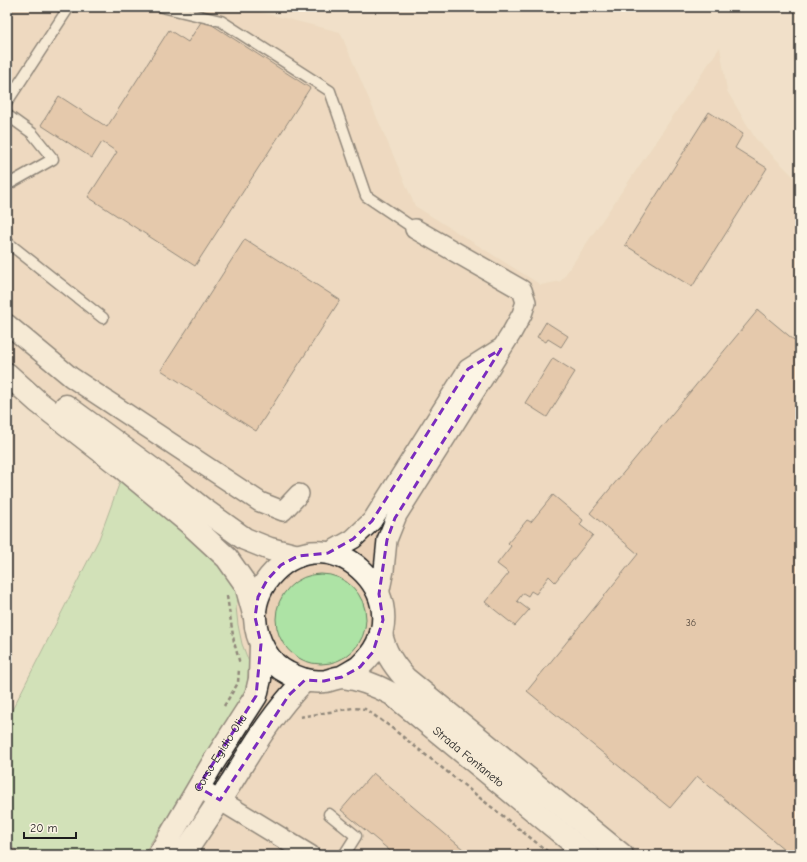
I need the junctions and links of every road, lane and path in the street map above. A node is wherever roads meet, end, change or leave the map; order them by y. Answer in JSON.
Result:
{"nodes":[{"id":1,"x":69,"y":7,"type":"edge"},
{"id":2,"x":162,"y":7,"type":"edge"},
{"id":3,"x":7,"y":102,"type":"edge"},
{"id":4,"x":7,"y":115,"type":"edge"},
{"id":5,"x":7,"y":185,"type":"edge"},
{"id":6,"x":415,"y":229,"type":"joint"},
{"id":7,"x":7,"y":242,"type":"edge"},
{"id":8,"x":103,"y":318,"type":"dead end"},
{"id":9,"x":7,"y":324,"type":"edge"},
{"id":10,"x":501,"y":349,"type":"junction"},
{"id":11,"x":7,"y":367,"type":"edge"},
{"id":12,"x":7,"y":374,"type":"edge"},
{"id":13,"x":299,"y":494,"type":"dead end"},
{"id":14,"x":328,"y":553,"type":"junction"},
{"id":15,"x":298,"y":556,"type":"junction"},
{"id":16,"x":227,"y":589,"type":"dead end"},
{"id":17,"x":379,"y":594,"type":"junction"},
{"id":18,"x":255,"y":617,"type":"junction"},
{"id":19,"x":381,"y":633,"type":"junction"},
{"id":20,"x":261,"y":644,"type":"junction"},
{"id":21,"x":342,"y":677,"type":"junction"},
{"id":22,"x":305,"y":680,"type":"junction"},
{"id":23,"x":224,"y":706,"type":"dead end"},
{"id":24,"x":298,"y":717,"type":"dead end"},
{"id":25,"x":198,"y":787,"type":"junction"},
{"id":26,"x":220,"y":800,"type":"junction"},
{"id":27,"x":329,"y":814,"type":"dead end"},
{"id":28,"x":158,"y":855,"type":"edge"},
{"id":29,"x":183,"y":855,"type":"edge"},
{"id":30,"x":310,"y":855,"type":"edge"},
{"id":31,"x":344,"y":855,"type":"edge"},
{"id":32,"x":552,"y":855,"type":"edge"},
{"id":33,"x":588,"y":855,"type":"edge"},
{"id":34,"x":622,"y":855,"type":"edge"}],
"edges":[{"from":1,"to":3,"type":"lane"},
{"from":2,"to":6,"type":"lane"},
{"from":4,"to":5,"type":"lane"},
{"from":6,"to":10,"type":"street"},
{"from":7,"to":8,"type":"lane"},
{"from":9,"to":13,"type":"street"},
{"from":10,"to":14,"type":"street"},
{"from":10,"to":17,"type":"street"},
{"from":11,"to":15,"type":"street"},
{"from":12,"to":18,"type":"street"},
{"from":14,"to":15,"type":"street","name":"Strada Fontaneto"},
{"from":14,"to":17,"type":"street","name":"Strada Fontaneto"},
{"from":15,"to":18,"type":"street","name":"Strada Fontaneto"},
{"from":16,"to":23,"type":"path"},
{"from":17,"to":19,"type":"street","name":"Strada Fontaneto"},
{"from":18,"to":20,"type":"street","name":"Strada Fontaneto"},
{"from":19,"to":21,"type":"street","name":"Strada Fontaneto"},
{"from":19,"to":34,"type":"street"},
{"from":20,"to":22,"type":"street","name":"Strada Fontaneto"},
{"from":20,"to":25,"type":"street","name":"Corso Egidio Olia"},
{"from":21,"to":22,"type":"street","name":"Strada Fontaneto"},
{"from":21,"to":33,"type":"street","name":"Strada Fontaneto"},
{"from":22,"to":26,"type":"street","name":"Corso Egidio Olia"},
{"from":24,"to":32,"type":"path"},
{"from":25,"to":26,"type":"street"},
{"from":25,"to":28,"type":"street","name":"Corso Egidio Olia"},
{"from":26,"to":29,"type":"street","name":"Corso Egidio Olia"},
{"from":26,"to":30,"type":"street"},
{"from":27,"to":31,"type":"lane"}]}
